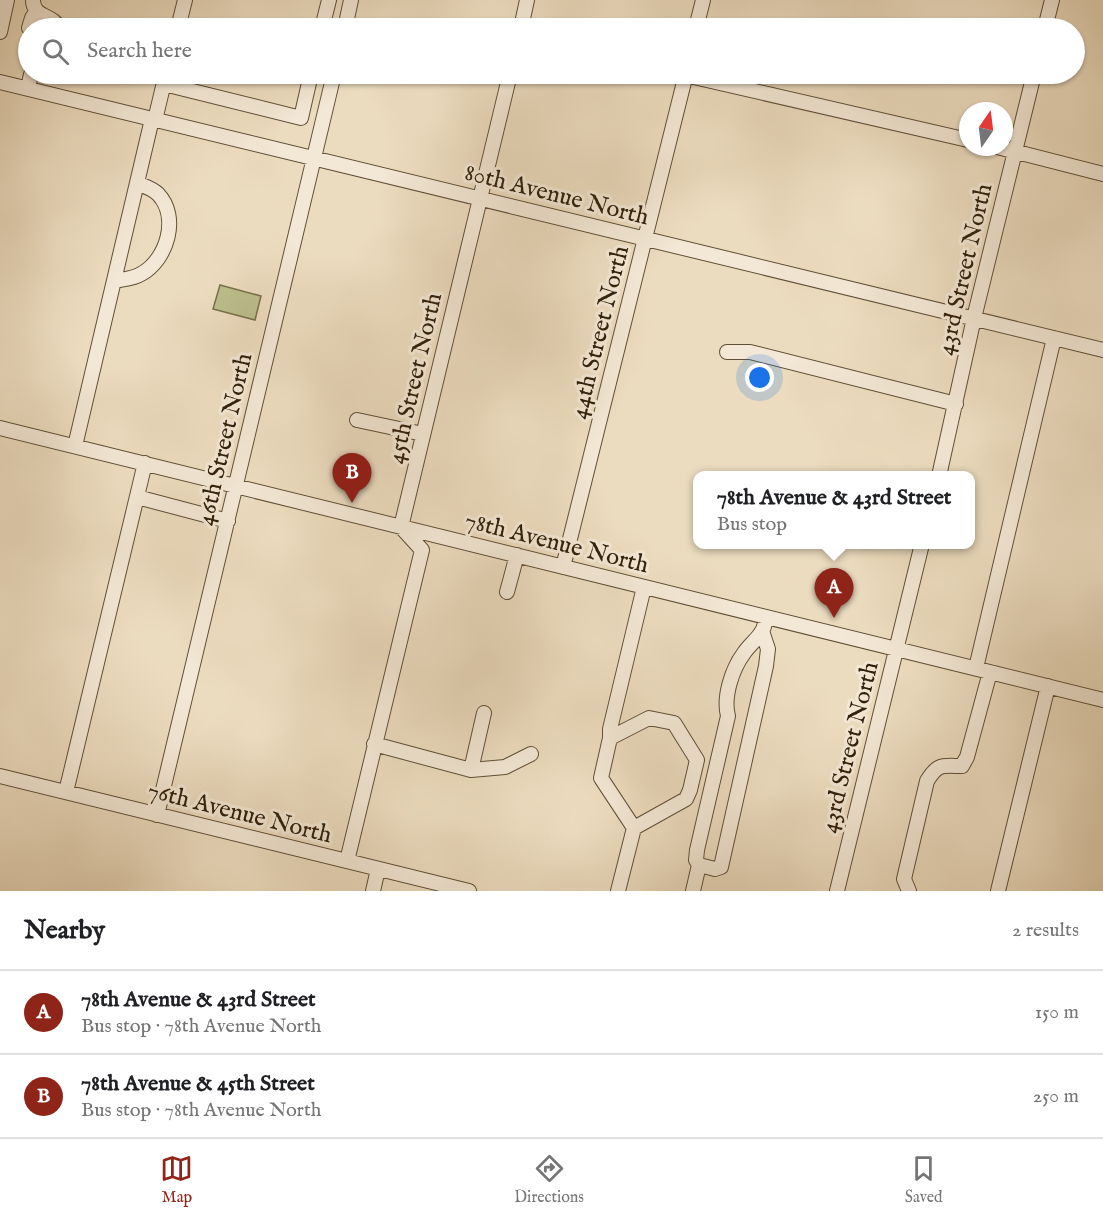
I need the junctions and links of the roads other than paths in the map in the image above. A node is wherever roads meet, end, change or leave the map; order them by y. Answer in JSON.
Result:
{"nodes":[{"id":1,"x":7,"y":0,"type":"edge"},
{"id":2,"x":184,"y":0,"type":"edge"},
{"id":3,"x":329,"y":0,"type":"edge"},
{"id":4,"x":351,"y":0,"type":"edge"},
{"id":5,"x":527,"y":0,"type":"edge"},
{"id":6,"x":703,"y":0,"type":"edge"},
{"id":7,"x":1052,"y":0,"type":"edge"},
{"id":8,"x":34,"y":6,"type":"edge"},
{"id":9,"x":50,"y":18,"type":"edge"},
{"id":10,"x":180,"y":18,"type":"edge"},
{"id":11,"x":325,"y":18,"type":"edge"},
{"id":12,"x":347,"y":18,"type":"edge"},
{"id":13,"x":522,"y":18,"type":"edge"},
{"id":14,"x":698,"y":18,"type":"edge"},
{"id":15,"x":1048,"y":18,"type":"edge"},
{"id":16,"x":0,"y":32,"type":"edge"},
{"id":17,"x":0,"y":82,"type":"edge"},
{"id":18,"x":29,"y":84,"type":"edge"},
{"id":19,"x":164,"y":84,"type":"edge"},
{"id":20,"x":182,"y":84,"type":"edge"},
{"id":21,"x":309,"y":84,"type":"edge"},
{"id":22,"x":318,"y":84,"type":"edge"},
{"id":23,"x":332,"y":84,"type":"edge"},
{"id":24,"x":508,"y":84,"type":"edge"},
{"id":25,"x":683,"y":84,"type":"edge"},
{"id":26,"x":728,"y":84,"type":"edge"},
{"id":27,"x":1032,"y":84,"type":"edge"},
{"id":28,"x":28,"y":89,"type":"junction"},
{"id":29,"x":330,"y":91,"type":"junction"},
{"id":30,"x":301,"y":118,"type":"junction"},
{"id":31,"x":154,"y":119,"type":"junction"},
{"id":32,"x":322,"y":123,"type":"junction"},
{"id":33,"x":959,"y":138,"type":"edge"},
{"id":34,"x":1015,"y":151,"type":"junction"},
{"id":35,"x":315,"y":157,"type":"junction"},
{"id":36,"x":1103,"y":174,"type":"edge"},
{"id":37,"x":137,"y":183,"type":"junction"},
{"id":38,"x":480,"y":198,"type":"junction"},
{"id":39,"x":645,"y":238,"type":"junction"},
{"id":40,"x":114,"y":281,"type":"junction"},
{"id":41,"x":974,"y":318,"type":"junction"},
{"id":42,"x":1054,"y":338,"type":"junction"},
{"id":43,"x":1103,"y":350,"type":"edge"},
{"id":44,"x":727,"y":352,"type":"dead end"},
{"id":45,"x":956,"y":404,"type":"junction"},
{"id":46,"x":357,"y":420,"type":"dead end"},
{"id":47,"x":0,"y":428,"type":"edge"},
{"id":48,"x":423,"y":434,"type":"junction"},
{"id":49,"x":75,"y":446,"type":"junction"},
{"id":50,"x":145,"y":463,"type":"junction"},
{"id":51,"x":940,"y":471,"type":"edge"},
{"id":52,"x":236,"y":485,"type":"junction"},
{"id":53,"x":137,"y":498,"type":"junction"},
{"id":54,"x":228,"y":521,"type":"junction"},
{"id":55,"x":401,"y":527,"type":"junction"},
{"id":56,"x":921,"y":549,"type":"edge"},
{"id":57,"x":517,"y":555,"type":"junction"},
{"id":58,"x":563,"y":567,"type":"junction"},
{"id":59,"x":644,"y":587,"type":"junction"},
{"id":60,"x":507,"y":592,"type":"dead end"},
{"id":61,"x":766,"y":617,"type":"junction"},
{"id":62,"x":762,"y":631,"type":"junction"},
{"id":63,"x":896,"y":649,"type":"junction"},
{"id":64,"x":976,"y":668,"type":"junction"},
{"id":65,"x":990,"y":672,"type":"junction"},
{"id":66,"x":1048,"y":686,"type":"junction"},
{"id":67,"x":1103,"y":699,"type":"edge"},
{"id":68,"x":484,"y":713,"type":"dead end"},
{"id":69,"x":610,"y":738,"type":"junction"},
{"id":70,"x":374,"y":744,"type":"junction"},
{"id":71,"x":531,"y":754,"type":"dead end"},
{"id":72,"x":471,"y":770,"type":"junction"},
{"id":73,"x":0,"y":776,"type":"edge"},
{"id":74,"x":66,"y":792,"type":"junction"},
{"id":75,"x":157,"y":815,"type":"junction"},
{"id":76,"x":634,"y":828,"type":"junction"},
{"id":77,"x":347,"y":861,"type":"junction"},
{"id":78,"x":699,"y":865,"type":"junction"},
{"id":79,"x":378,"y":869,"type":"junction"},
{"id":80,"x":373,"y":891,"type":"edge"},
{"id":81,"x":465,"y":891,"type":"edge"},
{"id":82,"x":618,"y":891,"type":"edge"},
{"id":83,"x":693,"y":891,"type":"edge"},
{"id":84,"x":837,"y":891,"type":"edge"},
{"id":85,"x":909,"y":891,"type":"edge"},
{"id":86,"x":998,"y":891,"type":"edge"}],
"edges":[{"from":1,"to":16,"type":"street"},
{"from":2,"to":10,"type":"street"},
{"from":3,"to":11,"type":"street"},
{"from":4,"to":12,"type":"street"},
{"from":5,"to":13,"type":"street"},
{"from":6,"to":14,"type":"street"},
{"from":7,"to":15,"type":"street"},
{"from":8,"to":9,"type":"street"},
{"from":17,"to":28,"type":"street","name":"80th Avenue North"},
{"from":18,"to":28,"type":"street"},
{"from":19,"to":31,"type":"street"},
{"from":20,"to":30,"type":"street"},
{"from":21,"to":30,"type":"street"},
{"from":22,"to":29,"type":"street"},
{"from":23,"to":29,"type":"street","name":"46th Street North"},
{"from":24,"to":38,"type":"street","name":"45th Street North"},
{"from":25,"to":39,"type":"street","name":"44th Street North"},
{"from":26,"to":33,"type":"street"},
{"from":27,"to":34,"type":"street","name":"43rd Street North"},
{"from":28,"to":31,"type":"street","name":"80th Avenue North"},
{"from":29,"to":32,"type":"street","name":"46th Street North"},
{"from":30,"to":32,"type":"street"},
{"from":31,"to":35,"type":"street","name":"80th Avenue North"},
{"from":31,"to":37,"type":"street"},
{"from":32,"to":35,"type":"street","name":"46th Street North"},
{"from":34,"to":36,"type":"street"},
{"from":34,"to":41,"type":"street","name":"43rd Street North"},
{"from":35,"to":38,"type":"street","name":"80th Avenue North"},
{"from":35,"to":52,"type":"street","name":"46th Street North"},
{"from":37,"to":40,"type":"street"},
{"from":37,"to":40,"type":"street"},
{"from":38,"to":39,"type":"street","name":"80th Avenue North"},
{"from":38,"to":48,"type":"street","name":"45th Street North"},
{"from":39,"to":41,"type":"street","name":"80th Avenue North"},
{"from":39,"to":58,"type":"street","name":"44th Street North"},
{"from":40,"to":49,"type":"street"},
{"from":41,"to":42,"type":"street","name":"80th Avenue North"},
{"from":41,"to":45,"type":"street","name":"43rd Street North"},
{"from":42,"to":43,"type":"street","name":"80th Avenue North"},
{"from":42,"to":64,"type":"street"},
{"from":44,"to":45,"type":"street"},
{"from":45,"to":51,"type":"street","name":"43rd Street North"},
{"from":46,"to":48,"type":"street"},
{"from":47,"to":49,"type":"street","name":"78th Avenue North"},
{"from":48,"to":55,"type":"street","name":"45th Street North"},
{"from":49,"to":50,"type":"street","name":"78th Avenue North"},
{"from":50,"to":52,"type":"street","name":"78th Avenue North"},
{"from":50,"to":53,"type":"street"},
{"from":52,"to":54,"type":"street","name":"46th Street North"},
{"from":52,"to":55,"type":"street","name":"78th Avenue North"},
{"from":53,"to":54,"type":"street"},
{"from":53,"to":74,"type":"street"},
{"from":54,"to":75,"type":"street","name":"46th Street North"},
{"from":55,"to":57,"type":"street","name":"78th Avenue North"},
{"from":55,"to":70,"type":"street"},
{"from":56,"to":63,"type":"street","name":"43rd Street North"},
{"from":57,"to":58,"type":"street","name":"78th Avenue North"},
{"from":57,"to":60,"type":"street"},
{"from":58,"to":59,"type":"street","name":"78th Avenue North"},
{"from":59,"to":61,"type":"street","name":"78th Avenue North"},
{"from":59,"to":69,"type":"street"},
{"from":61,"to":62,"type":"street"},
{"from":61,"to":63,"type":"street","name":"78th Avenue North"},
{"from":62,"to":78,"type":"street"},
{"from":62,"to":78,"type":"street"},
{"from":63,"to":64,"type":"street","name":"78th Avenue North"},
{"from":63,"to":84,"type":"street","name":"43rd Street North"},
{"from":64,"to":65,"type":"street","name":"78th Avenue North"},
{"from":65,"to":66,"type":"street","name":"78th Avenue North"},
{"from":65,"to":85,"type":"street"},
{"from":66,"to":67,"type":"street","name":"78th Avenue North"},
{"from":66,"to":86,"type":"street"},
{"from":68,"to":72,"type":"street"},
{"from":69,"to":76,"type":"street"},
{"from":69,"to":76,"type":"street"},
{"from":70,"to":72,"type":"street"},
{"from":70,"to":77,"type":"street"},
{"from":71,"to":72,"type":"street"},
{"from":73,"to":74,"type":"street","name":"76th Avenue North"},
{"from":74,"to":75,"type":"street","name":"76th Avenue North"},
{"from":75,"to":77,"type":"street","name":"76th Avenue North"},
{"from":76,"to":82,"type":"street"},
{"from":77,"to":79,"type":"street","name":"76th Avenue North"},
{"from":78,"to":83,"type":"street"},
{"from":79,"to":80,"type":"street"},
{"from":79,"to":81,"type":"street","name":"76th Avenue North"}]}
